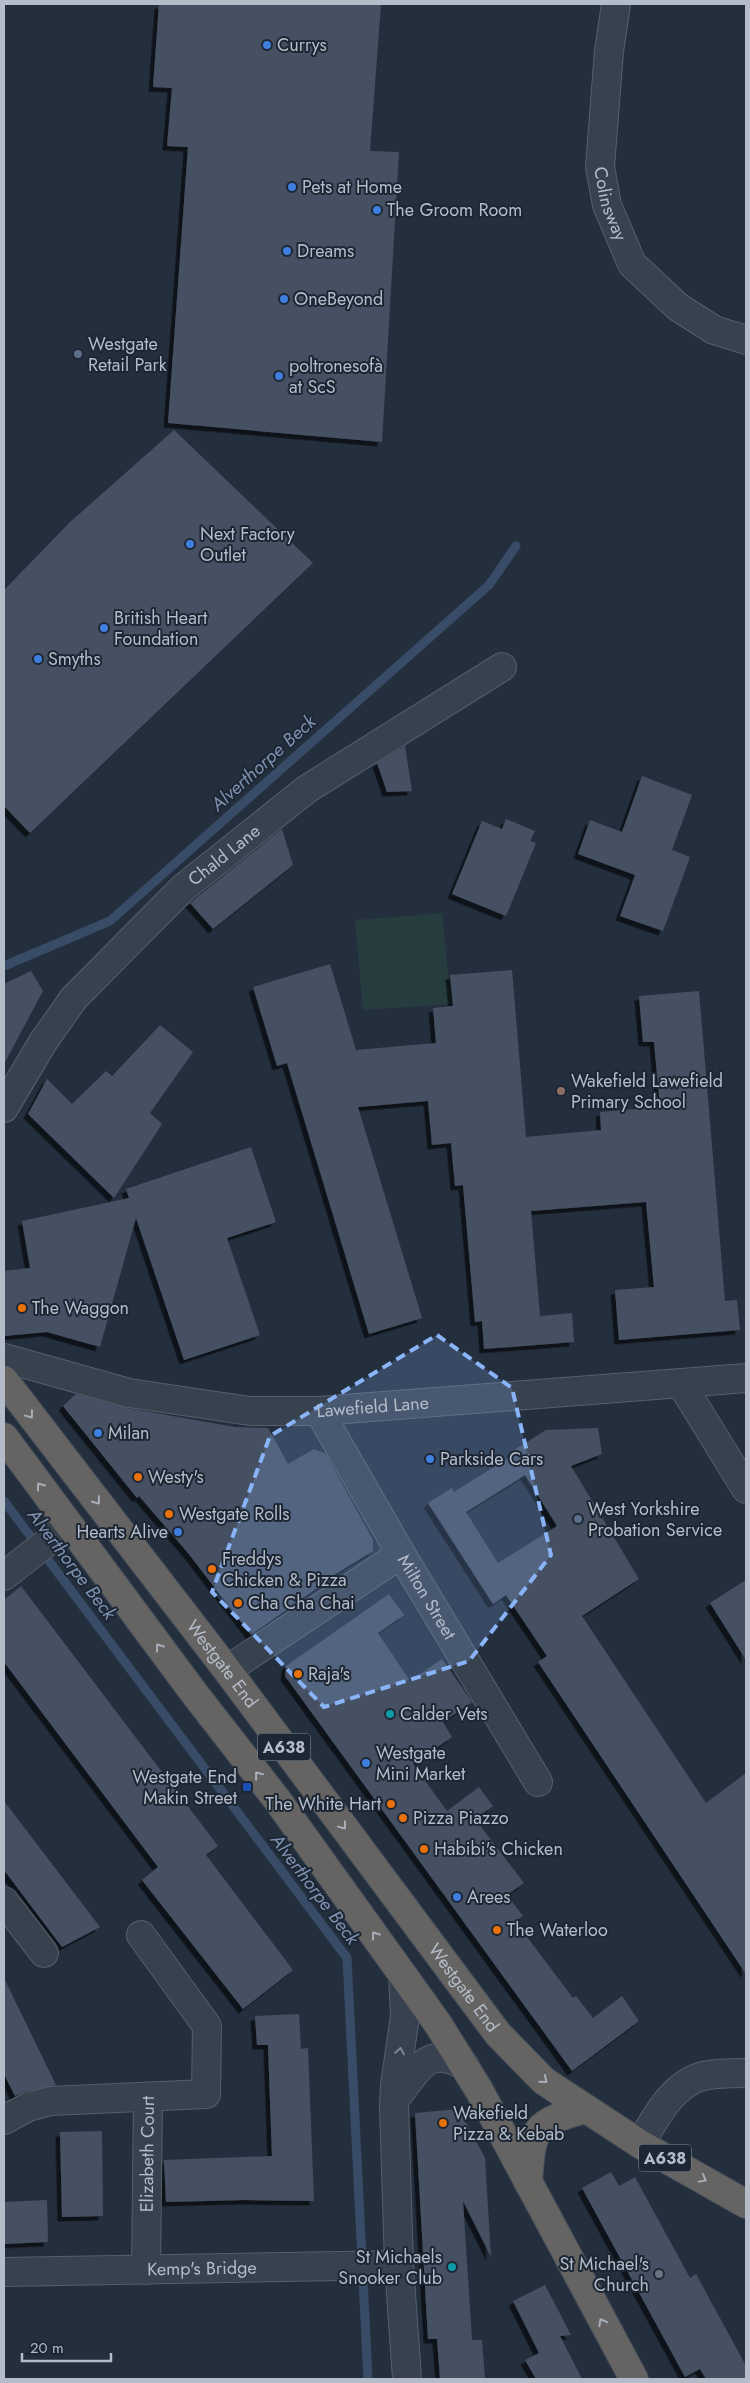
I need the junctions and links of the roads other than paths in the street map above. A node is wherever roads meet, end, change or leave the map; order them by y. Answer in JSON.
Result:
{"nodes":[{"id":1,"x":616,"y":4,"type":"edge"},
{"id":2,"x":746,"y":340,"type":"edge"},
{"id":3,"x":502,"y":667,"type":"dead end"},
{"id":4,"x":4,"y":1108,"type":"edge"},
{"id":5,"x":4,"y":1358,"type":"edge"},
{"id":6,"x":746,"y":1378,"type":"edge"},
{"id":7,"x":4,"y":1380,"type":"edge"},
{"id":8,"x":682,"y":1385,"type":"junction"},
{"id":9,"x":319,"y":1412,"type":"junction"},
{"id":10,"x":4,"y":1437,"type":"edge"},
{"id":11,"x":56,"y":1449,"type":"junction"},
{"id":12,"x":746,"y":1489,"type":"edge"},
{"id":13,"x":65,"y":1528,"type":"junction"},
{"id":14,"x":401,"y":1554,"type":"junction"},
{"id":15,"x":10,"y":1572,"type":"edge"},
{"id":16,"x":227,"y":1670,"type":"junction"},
{"id":17,"x":538,"y":1782,"type":"dead end"},
{"id":18,"x":4,"y":1901,"type":"edge"},
{"id":19,"x":141,"y":1935,"type":"dead end"},
{"id":20,"x":44,"y":1953,"type":"dead end"},
{"id":21,"x":403,"y":1975,"type":"junction"},
{"id":22,"x":465,"y":2066,"type":"junction"},
{"id":23,"x":746,"y":2073,"type":"edge"},
{"id":24,"x":148,"y":2097,"type":"junction"},
{"id":25,"x":395,"y":2099,"type":"junction"},
{"id":26,"x":586,"y":2109,"type":"junction"},
{"id":27,"x":4,"y":2120,"type":"edge"},
{"id":28,"x":640,"y":2144,"type":"junction"},
{"id":29,"x":528,"y":2182,"type":"junction"},
{"id":30,"x":746,"y":2204,"type":"edge"},
{"id":31,"x":386,"y":2265,"type":"junction"},
{"id":32,"x":146,"y":2270,"type":"junction"},
{"id":33,"x":4,"y":2272,"type":"edge"},
{"id":34,"x":407,"y":2379,"type":"edge"},
{"id":35,"x":634,"y":2379,"type":"edge"}],
"edges":[{"from":1,"to":2,"type":"street","name":"Colinsway"},
{"from":3,"to":4,"type":"street","name":"Chald Lane"},
{"from":5,"to":9,"type":"street","name":"Lawefield Lane"},
{"from":6,"to":8,"type":"street","name":"Lawefield Lane"},
{"from":7,"to":11,"type":"highway","name":"Westgate End","number":"A638","one_way":true},
{"from":8,"to":9,"type":"street","name":"Lawefield Lane"},
{"from":8,"to":12,"type":"street"},
{"from":9,"to":14,"type":"street","name":"Milton Street"},
{"from":13,"to":10,"type":"highway","number":"A638","one_way":true},
{"from":11,"to":13,"type":"highway","number":"A638"},
{"from":11,"to":16,"type":"highway","name":"Westgate End","number":"A638","one_way":true},
{"from":13,"to":15,"type":"street"},
{"from":21,"to":13,"type":"highway","number":"A638","one_way":true},
{"from":14,"to":16,"type":"street"},
{"from":14,"to":17,"type":"street","name":"Milton Street"},
{"from":16,"to":26,"type":"highway","name":"Westgate End","number":"A638","one_way":true},
{"from":18,"to":20,"type":"street"},
{"from":19,"to":24,"type":"street"},
{"from":21,"to":22,"type":"highway","number":"A638"},
{"from":25,"to":21,"type":"street","one_way":true},
{"from":22,"to":25,"type":"street"},
{"from":22,"to":29,"type":"highway","number":"A638"},
{"from":23,"to":28,"type":"street"},
{"from":24,"to":27,"type":"street","name":"Elizabeth Court"},
{"from":24,"to":32,"type":"street","name":"Elizabeth Court"},
{"from":25,"to":31,"type":"street"},
{"from":26,"to":28,"type":"highway","number":"A638"},
{"from":26,"to":29,"type":"highway"},
{"from":28,"to":30,"type":"highway","number":"A638","one_way":true},
{"from":35,"to":29,"type":"highway","number":"A638","one_way":true},
{"from":31,"to":32,"type":"street","name":"Kemp's Bridge"},
{"from":31,"to":34,"type":"street"},
{"from":32,"to":33,"type":"street","name":"Kemp's Bridge"}]}
